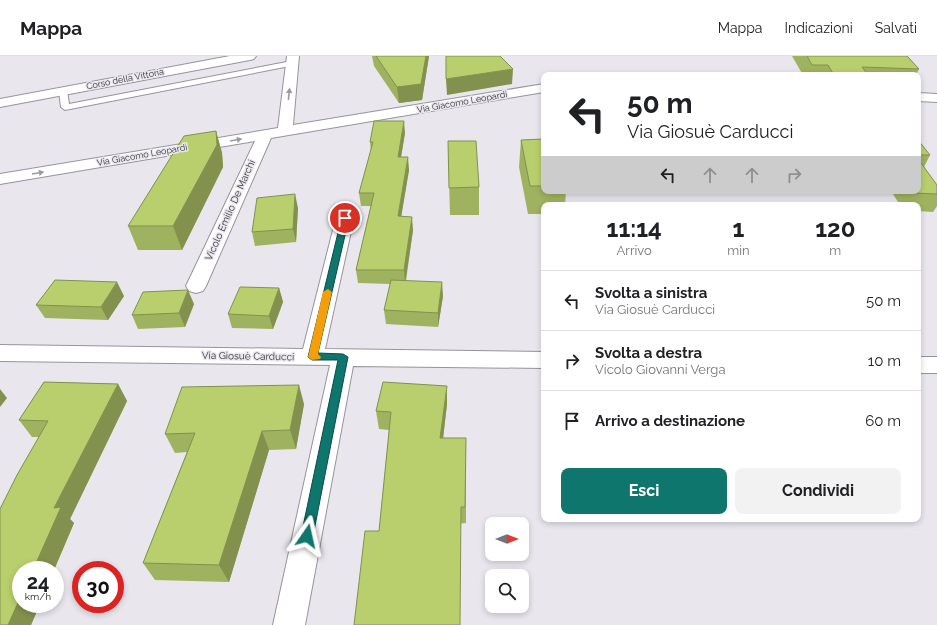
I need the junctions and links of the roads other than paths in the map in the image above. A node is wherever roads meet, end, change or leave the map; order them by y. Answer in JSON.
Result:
{"nodes":[{"id":1,"x":250,"y":56,"type":"edge"},
{"id":2,"x":293,"y":60,"type":"edge"},
{"id":3,"x":541,"y":88,"type":"edge"},
{"id":4,"x":63,"y":91,"type":"junction"},
{"id":5,"x":921,"y":97,"type":"edge"},
{"id":6,"x":937,"y":98,"type":"edge"},
{"id":7,"x":0,"y":103,"type":"edge"},
{"id":8,"x":285,"y":131,"type":"junction"},
{"id":9,"x":265,"y":135,"type":"junction"},
{"id":10,"x":0,"y":179,"type":"edge"},
{"id":11,"x":345,"y":218,"type":"dead end"},
{"id":12,"x":196,"y":286,"type":"dead end"},
{"id":13,"x":0,"y":353,"type":"edge"},
{"id":14,"x":312,"y":357,"type":"junction"},
{"id":15,"x":343,"y":357,"type":"junction"},
{"id":16,"x":541,"y":360,"type":"edge"},
{"id":17,"x":921,"y":365,"type":"edge"},
{"id":18,"x":937,"y":365,"type":"edge"},
{"id":19,"x":289,"y":625,"type":"edge"}],
"edges":[{"from":1,"to":4,"type":"street","name":"Corso della Vittoria"},
{"from":2,"to":4,"type":"lane"},
{"from":8,"to":2,"type":"street","one_way":true},
{"from":3,"to":8,"type":"street","name":"Via Giacomo Leopardi"},
{"from":4,"to":7,"type":"street","name":"Corso della Vittoria"},
{"from":5,"to":6,"type":"street"},
{"from":8,"to":9,"type":"street","name":"Via Giacomo Leopardi"},
{"from":10,"to":9,"type":"street","name":"Via Giacomo Leopardi","one_way":true},
{"from":9,"to":12,"type":"street","name":"Vicolo Emilio De Marchi"},
{"from":11,"to":14,"type":"street"},
{"from":13,"to":14,"type":"street","name":"Via Giosuè Carducci"},
{"from":14,"to":15,"type":"street","name":"Via Giosuè Carducci"},
{"from":15,"to":16,"type":"street","name":"Via Giosuè Carducci"},
{"from":15,"to":19,"type":"street"},
{"from":17,"to":18,"type":"street"}]}
